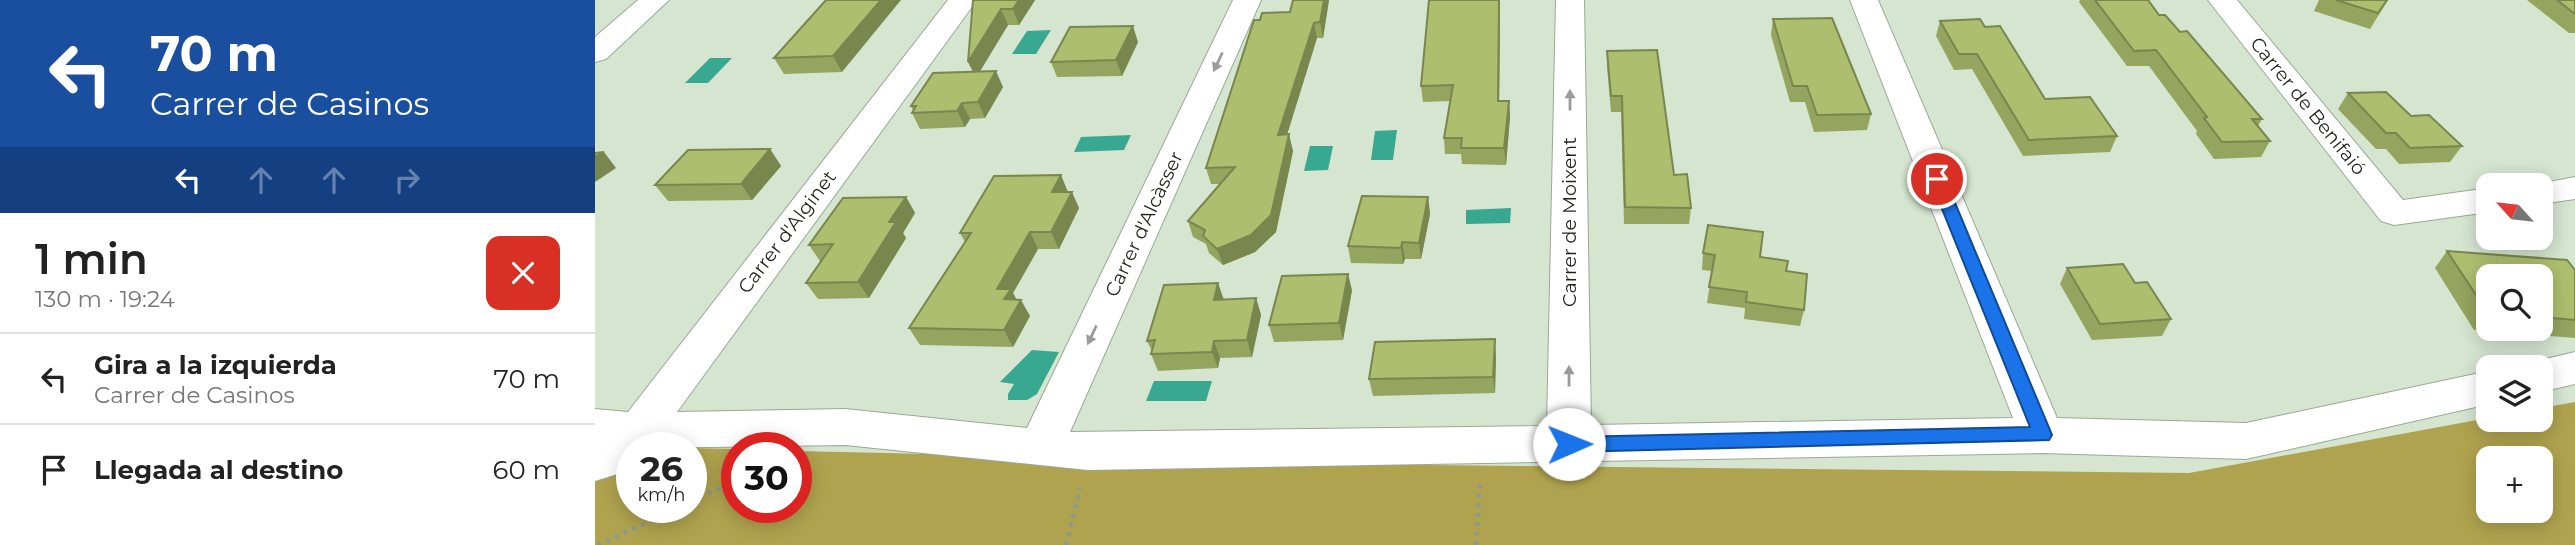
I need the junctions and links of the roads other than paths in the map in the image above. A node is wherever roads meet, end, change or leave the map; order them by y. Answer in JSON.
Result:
{"nodes":[{"id":1,"x":963,"y":0,"type":"edge"},
{"id":2,"x":1247,"y":0,"type":"edge"},
{"id":3,"x":1570,"y":0,"type":"edge"},
{"id":4,"x":1864,"y":0,"type":"edge"},
{"id":5,"x":2222,"y":0,"type":"edge"},
{"id":6,"x":645,"y":9,"type":"edge"},
{"id":7,"x":595,"y":26,"type":"edge"},
{"id":8,"x":595,"y":53,"type":"edge"},
{"id":9,"x":2575,"y":188,"type":"edge"},
{"id":10,"x":2553,"y":191,"type":"edge"},
{"id":11,"x":2476,"y":202,"type":"edge"},
{"id":12,"x":2575,"y":368,"type":"edge"},
{"id":13,"x":2553,"y":373,"type":"edge"},
{"id":14,"x":2476,"y":390,"type":"edge"},
{"id":15,"x":595,"y":427,"type":"edge"},
{"id":16,"x":639,"y":430,"type":"junction"},
{"id":17,"x":2042,"y":435,"type":"junction"},
{"id":18,"x":1569,"y":444,"type":"junction"},
{"id":19,"x":1040,"y":448,"type":"junction"},
{"id":20,"x":595,"y":462,"type":"edge"}],
"edges":[{"from":1,"to":16,"type":"street","name":"Carrer d'Alginet"},
{"from":2,"to":19,"type":"street","name":"Carrer d'Alcàsser","one_way":true},
{"from":18,"to":3,"type":"street","name":"Carrer de Moixent","one_way":true},
{"from":4,"to":17,"type":"street"},
{"from":5,"to":11,"type":"street","name":"Carrer de Benifaió"},
{"from":6,"to":7,"type":"street"},
{"from":6,"to":8,"type":"street"},
{"from":9,"to":10,"type":"street"},
{"from":12,"to":13,"type":"street"},
{"from":14,"to":17,"type":"street"},
{"from":15,"to":16,"type":"street"},
{"from":16,"to":19,"type":"street"},
{"from":16,"to":20,"type":"street","name":"Carrer d'Alginet"},
{"from":17,"to":18,"type":"street"},
{"from":18,"to":19,"type":"street"}]}
